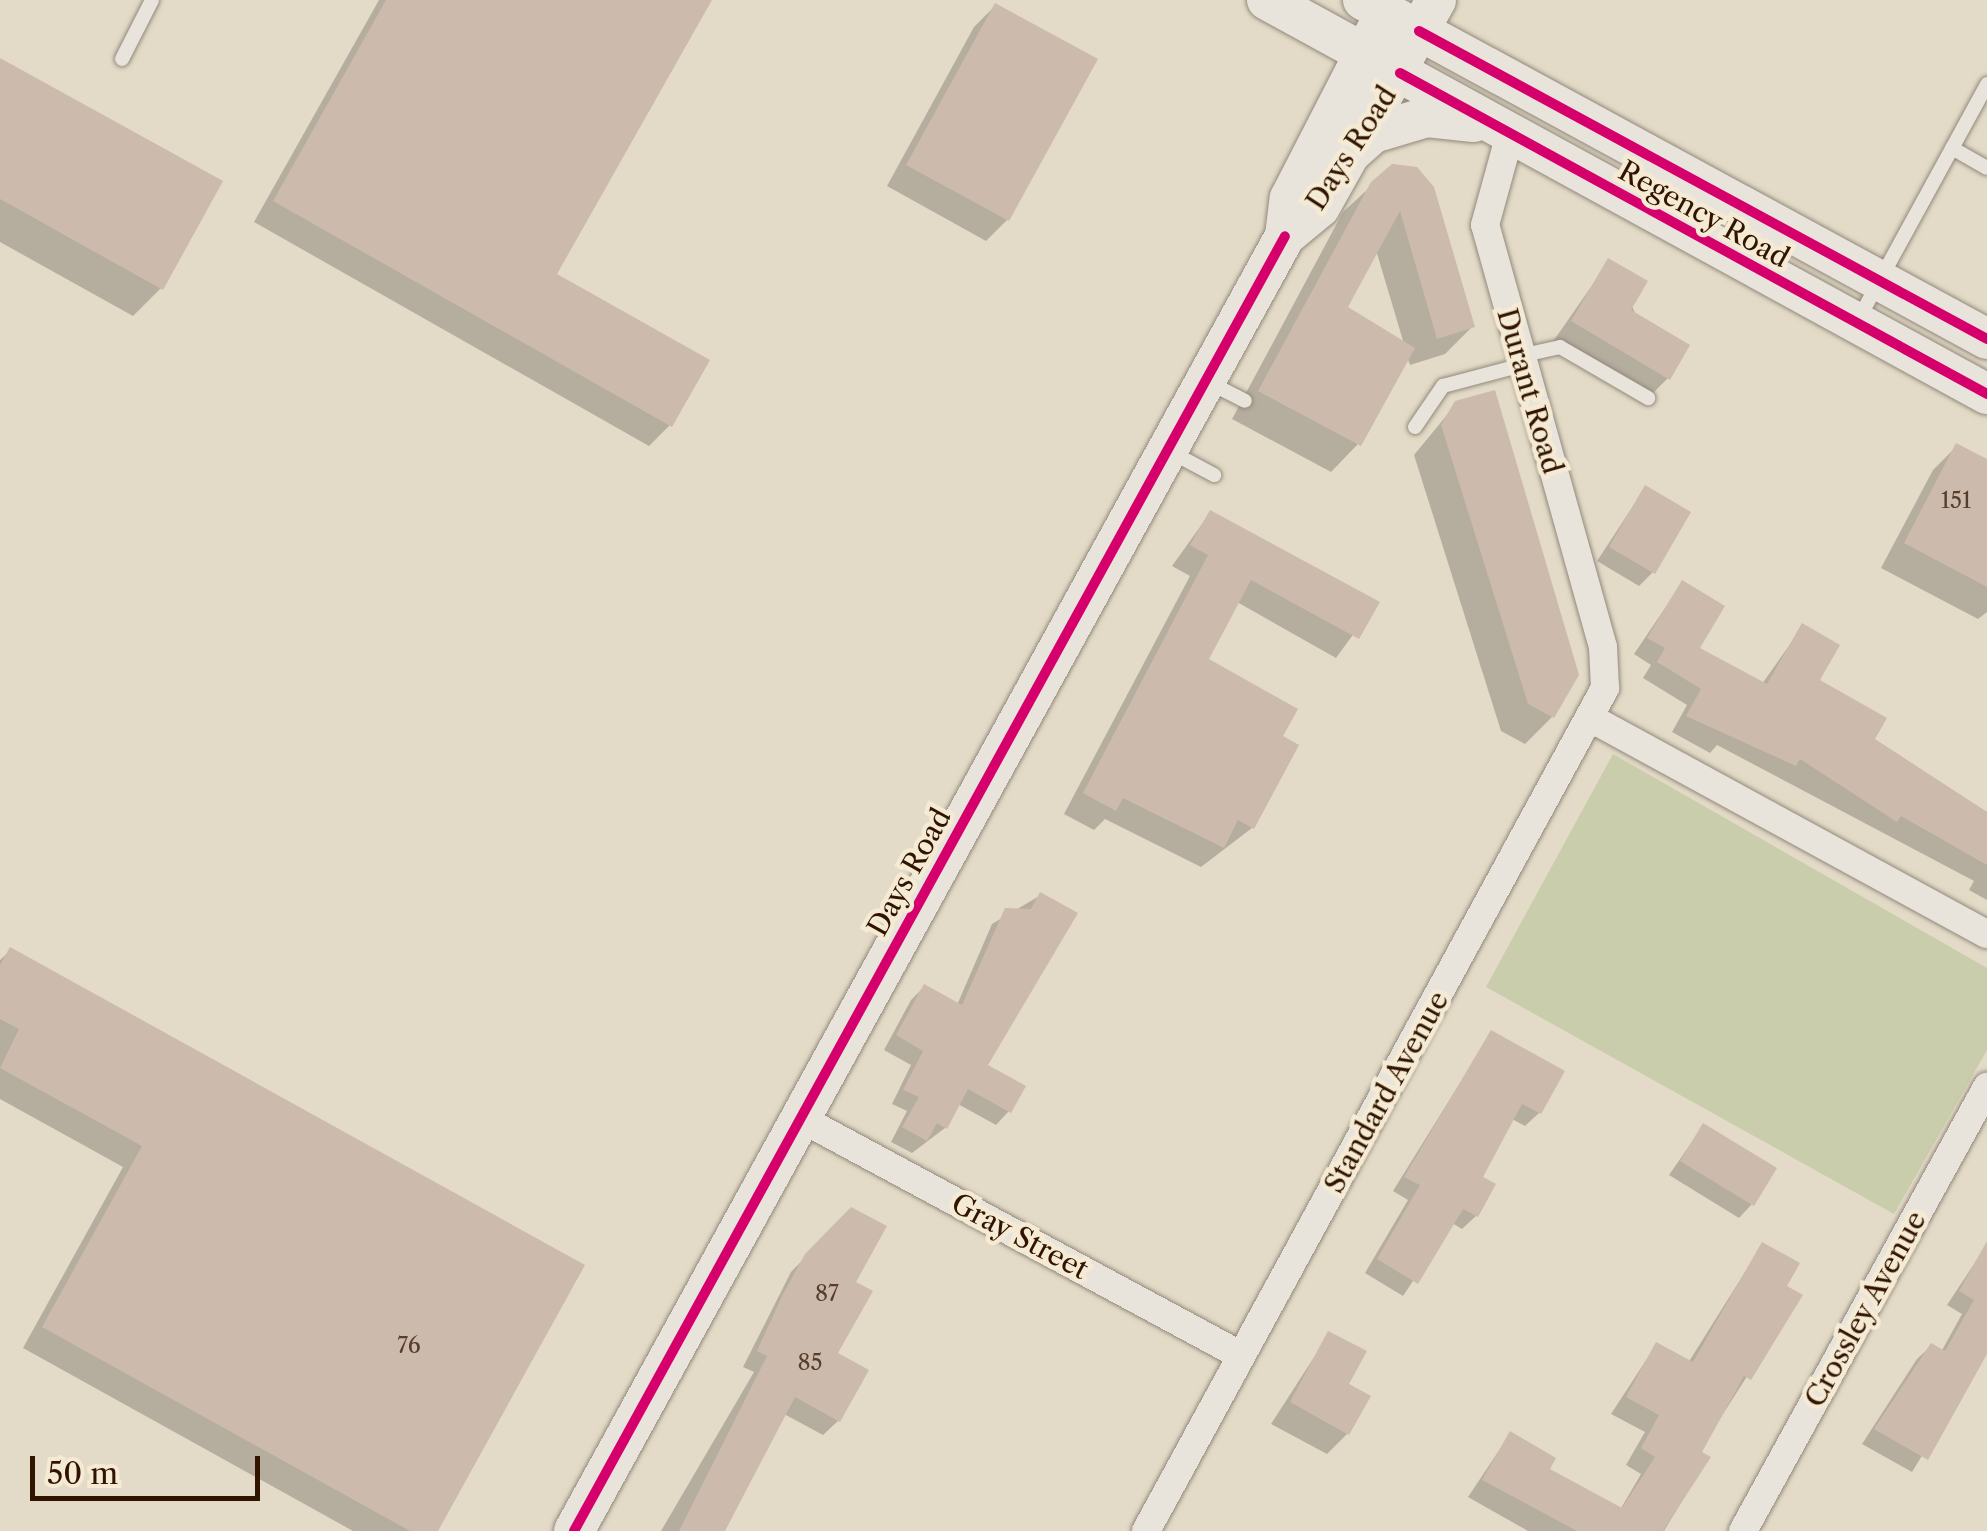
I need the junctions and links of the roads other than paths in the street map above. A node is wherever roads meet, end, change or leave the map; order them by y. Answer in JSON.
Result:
{"nodes":[{"id":1,"x":152,"y":0,"type":"edge"},
{"id":2,"x":1267,"y":0,"type":"edge"},
{"id":3,"x":1400,"y":9,"type":"edge"},
{"id":4,"x":1364,"y":54,"type":"junction"},
{"id":5,"x":122,"y":59,"type":"dead end"},
{"id":6,"x":1400,"y":73,"type":"junction"},
{"id":7,"x":1987,"y":84,"type":"edge"},
{"id":8,"x":1502,"y":130,"type":"junction"},
{"id":9,"x":1952,"y":148,"type":"junction"},
{"id":10,"x":1350,"y":153,"type":"junction"},
{"id":11,"x":1987,"y":168,"type":"edge"},
{"id":12,"x":1285,"y":236,"type":"junction"},
{"id":13,"x":1879,"y":280,"type":"junction"},
{"id":14,"x":1856,"y":322,"type":"junction"},
{"id":15,"x":1987,"y":339,"type":"edge"},
{"id":16,"x":1521,"y":360,"type":"junction"},
{"id":17,"x":1205,"y":380,"type":"junction"},
{"id":18,"x":1987,"y":394,"type":"edge"},
{"id":19,"x":1648,"y":398,"type":"dead end"},
{"id":20,"x":1245,"y":401,"type":"dead end"},
{"id":21,"x":1415,"y":427,"type":"dead end"},
{"id":22,"x":1167,"y":450,"type":"junction"},
{"id":23,"x":1214,"y":474,"type":"dead end"},
{"id":24,"x":1603,"y":647,"type":"joint"},
{"id":25,"x":1594,"y":720,"type":"junction"},
{"id":26,"x":1987,"y":934,"type":"edge"},
{"id":27,"x":1987,"y":1087,"type":"edge"},
{"id":28,"x":800,"y":1118,"type":"junction"},
{"id":29,"x":1240,"y":1354,"type":"junction"},
{"id":30,"x":574,"y":1531,"type":"edge"},
{"id":31,"x":1146,"y":1531,"type":"edge"},
{"id":32,"x":1743,"y":1531,"type":"edge"}],
"edges":[{"from":1,"to":5,"type":"lane"},
{"from":2,"to":4,"type":"main road","name":"Regency Road"},
{"from":3,"to":4,"type":"main road","name":"Days Road"},
{"from":3,"to":6,"type":"main road","name":"Days Road"},
{"from":3,"to":13,"type":"main road","name":"Regency Road"},
{"from":4,"to":6,"type":"main road","name":"Regency Road"},
{"from":4,"to":12,"type":"main road","name":"Days Road"},
{"from":6,"to":8,"type":"main road","name":"Regency Road"},
{"from":6,"to":10,"type":"main road","name":"Days Road"},
{"from":7,"to":9,"type":"lane"},
{"from":8,"to":10,"type":"main road"},
{"from":8,"to":14,"type":"main road","name":"Regency Road"},
{"from":8,"to":16,"type":"street","name":"Durant Road"},
{"from":9,"to":11,"type":"lane"},
{"from":9,"to":13,"type":"lane"},
{"from":10,"to":12,"type":"main road","name":"Days Road"},
{"from":12,"to":17,"type":"main road","name":"Days Road"},
{"from":13,"to":14,"type":"lane"},
{"from":13,"to":15,"type":"main road","name":"Regency Road"},
{"from":14,"to":18,"type":"main road","name":"Regency Road"},
{"from":16,"to":19,"type":"lane"},
{"from":16,"to":21,"type":"lane"},
{"from":16,"to":24,"type":"street","name":"Durant Road"},
{"from":17,"to":20,"type":"lane"},
{"from":17,"to":22,"type":"main road","name":"Days Road"},
{"from":22,"to":23,"type":"lane"},
{"from":22,"to":28,"type":"main road","name":"Days Road"},
{"from":24,"to":25,"type":"street","name":"Standard Avenue"},
{"from":25,"to":26,"type":"street"},
{"from":25,"to":29,"type":"street","name":"Standard Avenue"},
{"from":27,"to":32,"type":"street","name":"Crossley Avenue"},
{"from":28,"to":29,"type":"street","name":"Gray Street"},
{"from":28,"to":30,"type":"main road","name":"Days Road"},
{"from":29,"to":31,"type":"street","name":"Standard Avenue"}]}
